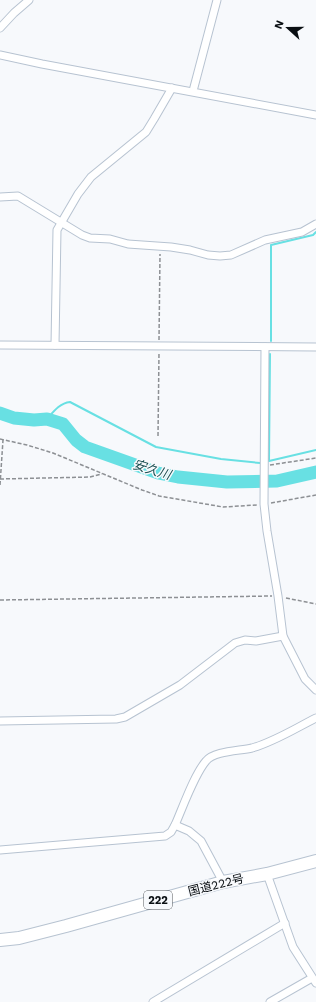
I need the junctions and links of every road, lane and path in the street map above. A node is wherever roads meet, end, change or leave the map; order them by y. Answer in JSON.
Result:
{"nodes":[{"id":1,"x":29,"y":0,"type":"edge"},
{"id":2,"x":217,"y":0,"type":"edge"},
{"id":3,"x":0,"y":28,"type":"edge"},
{"id":4,"x":0,"y":55,"type":"edge"},
{"id":5,"x":172,"y":88,"type":"junction"},
{"id":6,"x":193,"y":91,"type":"junction"},
{"id":7,"x":316,"y":115,"type":"edge"},
{"id":8,"x":0,"y":197,"type":"edge"},
{"id":9,"x":62,"y":223,"type":"junction"},
{"id":10,"x":316,"y":224,"type":"edge"},
{"id":11,"x":160,"y":246,"type":"junction"},
{"id":12,"x":0,"y":345,"type":"edge"},
{"id":13,"x":55,"y":345,"type":"junction"},
{"id":14,"x":159,"y":346,"type":"junction"},
{"id":15,"x":265,"y":347,"type":"junction"},
{"id":16,"x":316,"y":347,"type":"edge"},
{"id":17,"x":158,"y":436,"type":"dead end"},
{"id":18,"x":0,"y":439,"type":"edge"},
{"id":19,"x":3,"y":440,"type":"junction"},
{"id":20,"x":316,"y":458,"type":"edge"},
{"id":21,"x":265,"y":466,"type":"junction"},
{"id":22,"x":102,"y":474,"type":"junction"},
{"id":23,"x":0,"y":479,"type":"edge"},
{"id":24,"x":0,"y":485,"type":"edge"},
{"id":25,"x":316,"y":495,"type":"edge"},
{"id":26,"x":264,"y":504,"type":"junction"},
{"id":27,"x":278,"y":596,"type":"junction"},
{"id":28,"x":0,"y":600,"type":"edge"},
{"id":29,"x":316,"y":604,"type":"edge"},
{"id":30,"x":283,"y":636,"type":"junction"},
{"id":31,"x":316,"y":690,"type":"edge"},
{"id":32,"x":316,"y":718,"type":"edge"},
{"id":33,"x":0,"y":721,"type":"edge"},
{"id":34,"x":175,"y":825,"type":"junction"},
{"id":35,"x":0,"y":850,"type":"edge"},
{"id":36,"x":316,"y":861,"type":"edge"},
{"id":37,"x":267,"y":874,"type":"junction"},
{"id":38,"x":223,"y":882,"type":"junction"},
{"id":39,"x":284,"y":923,"type":"junction"},
{"id":40,"x":0,"y":940,"type":"edge"},
{"id":41,"x":314,"y":980,"type":"edge"},
{"id":42,"x":153,"y":1002,"type":"edge"},
{"id":43,"x":270,"y":1002,"type":"edge"}],
"edges":[{"from":1,"to":3,"type":"street"},
{"from":2,"to":6,"type":"street"},
{"from":4,"to":5,"type":"street"},
{"from":5,"to":6,"type":"street"},
{"from":5,"to":9,"type":"street"},
{"from":6,"to":7,"type":"street"},
{"from":8,"to":9,"type":"street"},
{"from":9,"to":11,"type":"street"},
{"from":9,"to":13,"type":"street"},
{"from":10,"to":11,"type":"street"},
{"from":11,"to":14,"type":"path"},
{"from":12,"to":13,"type":"street"},
{"from":13,"to":14,"type":"street"},
{"from":14,"to":15,"type":"street"},
{"from":14,"to":17,"type":"path"},
{"from":15,"to":16,"type":"street"},
{"from":15,"to":21,"type":"street"},
{"from":18,"to":19,"type":"path"},
{"from":19,"to":22,"type":"path"},
{"from":19,"to":23,"type":"path"},
{"from":20,"to":21,"type":"path"},
{"from":21,"to":26,"type":"street"},
{"from":22,"to":23,"type":"path"},
{"from":22,"to":26,"type":"path"},
{"from":23,"to":24,"type":"path"},
{"from":25,"to":26,"type":"path"},
{"from":26,"to":27,"type":"street"},
{"from":27,"to":28,"type":"path"},
{"from":27,"to":29,"type":"path"},
{"from":27,"to":30,"type":"street"},
{"from":30,"to":31,"type":"street"},
{"from":30,"to":33,"type":"street"},
{"from":32,"to":34,"type":"street"},
{"from":34,"to":35,"type":"street"},
{"from":34,"to":38,"type":"street"},
{"from":36,"to":37,"type":"highway","name":"国道222号","number":"222"},
{"from":37,"to":38,"type":"highway","name":"国道222号","number":"222"},
{"from":37,"to":39,"type":"street"},
{"from":38,"to":40,"type":"highway","name":"国道222号","number":"222"},
{"from":39,"to":41,"type":"street"},
{"from":39,"to":42,"type":"street"},
{"from":41,"to":43,"type":"street"}]}
